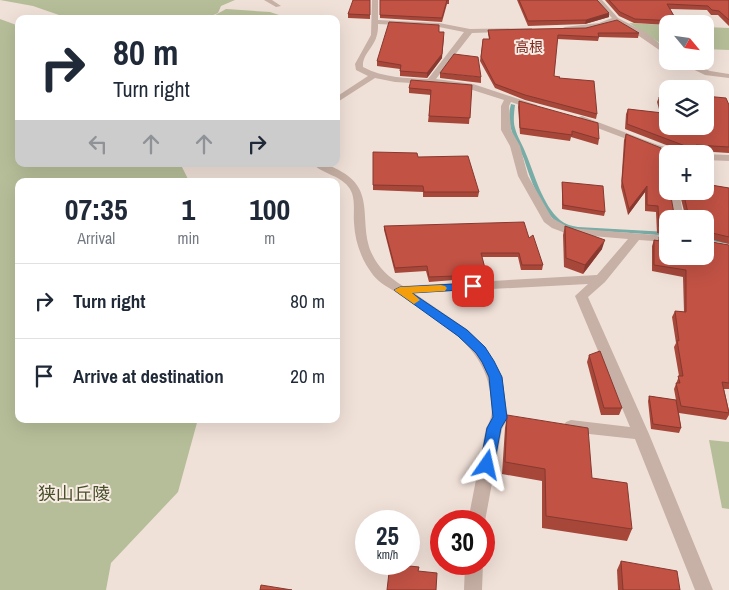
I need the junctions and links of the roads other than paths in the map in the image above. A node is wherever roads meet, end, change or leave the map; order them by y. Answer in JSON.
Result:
{"nodes":[{"id":1,"x":267,"y":0,"type":"edge"},
{"id":2,"x":375,"y":0,"type":"edge"},
{"id":3,"x":598,"y":0,"type":"edge"},
{"id":4,"x":278,"y":6,"type":"dead end"},
{"id":5,"x":616,"y":20,"type":"junction"},
{"id":6,"x":374,"y":22,"type":"junction"},
{"id":7,"x":536,"y":29,"type":"edge"},
{"id":8,"x":555,"y":29,"type":"edge"},
{"id":9,"x":470,"y":31,"type":"junction"},
{"id":10,"x":659,"y":47,"type":"edge"},
{"id":11,"x":701,"y":70,"type":"edge"},
{"id":12,"x":373,"y":76,"type":"junction"},
{"id":13,"x":729,"y":76,"type":"edge"},
{"id":14,"x":431,"y":81,"type":"junction"},
{"id":15,"x":340,"y":98,"type":"edge"},
{"id":16,"x":508,"y":100,"type":"junction"},
{"id":17,"x":546,"y":110,"type":"edge"},
{"id":18,"x":572,"y":117,"type":"edge"},
{"id":19,"x":659,"y":148,"type":"edge"},
{"id":20,"x":714,"y":157,"type":"edge"},
{"id":21,"x":729,"y":158,"type":"edge"},
{"id":22,"x":325,"y":167,"type":"edge"},
{"id":23,"x":636,"y":238,"type":"junction"},
{"id":24,"x":659,"y":239,"type":"edge"},
{"id":25,"x":601,"y":279,"type":"junction"},
{"id":26,"x":400,"y":290,"type":"junction"},
{"id":27,"x":500,"y":418,"type":"junction"},
{"id":28,"x":519,"y":420,"type":"edge"},
{"id":29,"x":556,"y":424,"type":"edge"},
{"id":30,"x":641,"y":434,"type":"junction"},
{"id":31,"x":478,"y":510,"type":"edge"},
{"id":32,"x":474,"y":575,"type":"edge"},
{"id":33,"x":473,"y":590,"type":"edge"},
{"id":34,"x":704,"y":590,"type":"edge"}],
"edges":[{"from":1,"to":4,"type":"street"},
{"from":2,"to":6,"type":"street"},
{"from":3,"to":5,"type":"street"},
{"from":5,"to":8,"type":"street"},
{"from":5,"to":10,"type":"street"},
{"from":6,"to":9,"type":"street"},
{"from":6,"to":12,"type":"street"},
{"from":7,"to":9,"type":"street"},
{"from":9,"to":14,"type":"street"},
{"from":11,"to":13,"type":"street"},
{"from":12,"to":14,"type":"street"},
{"from":12,"to":15,"type":"street"},
{"from":14,"to":16,"type":"street"},
{"from":16,"to":17,"type":"street"},
{"from":16,"to":23,"type":"street"},
{"from":18,"to":19,"type":"street"},
{"from":20,"to":21,"type":"street"},
{"from":22,"to":26,"type":"street"},
{"from":23,"to":24,"type":"street"},
{"from":23,"to":25,"type":"street"},
{"from":25,"to":26,"type":"street"},
{"from":25,"to":30,"type":"street"},
{"from":26,"to":27,"type":"street"},
{"from":27,"to":28,"type":"street"},
{"from":27,"to":31,"type":"street"},
{"from":29,"to":30,"type":"street"},
{"from":30,"to":34,"type":"street"},
{"from":32,"to":33,"type":"street"}]}
